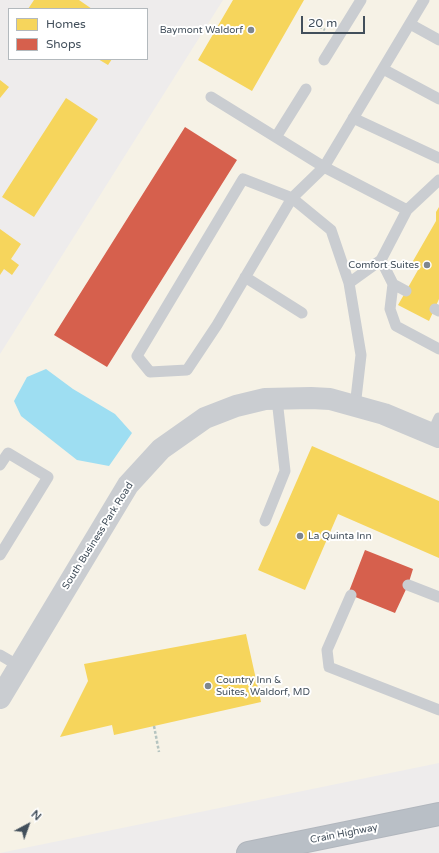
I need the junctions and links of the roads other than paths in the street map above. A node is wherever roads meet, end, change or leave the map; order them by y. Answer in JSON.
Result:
{"nodes":[{"id":1,"x":361,"y":0,"type":"edge"},
{"id":2,"x":424,"y":0,"type":"edge"},
{"id":3,"x":410,"y":24,"type":"junction"},
{"id":4,"x":439,"y":40,"type":"edge"},
{"id":5,"x":324,"y":60,"type":"dead end"},
{"id":6,"x":383,"y":69,"type":"junction"},
{"id":7,"x":306,"y":89,"type":"dead end"},
{"id":8,"x":211,"y":97,"type":"dead end"},
{"id":9,"x":439,"y":99,"type":"edge"},
{"id":10,"x":354,"y":118,"type":"junction"},
{"id":11,"x":276,"y":137,"type":"junction"},
{"id":12,"x":439,"y":158,"type":"edge"},
{"id":13,"x":324,"y":167,"type":"junction"},
{"id":14,"x":439,"y":180,"type":"edge"},
{"id":15,"x":292,"y":198,"type":"junction"},
{"id":16,"x":406,"y":210,"type":"junction"},
{"id":17,"x":381,"y":260,"type":"junction"},
{"id":18,"x":245,"y":277,"type":"junction"},
{"id":19,"x":349,"y":283,"type":"junction"},
{"id":20,"x":393,"y":284,"type":"junction"},
{"id":21,"x":406,"y":292,"type":"dead end"},
{"id":22,"x":302,"y":312,"type":"dead end"},
{"id":23,"x":439,"y":349,"type":"edge"},
{"id":24,"x":277,"y":399,"type":"junction"},
{"id":25,"x":355,"y":407,"type":"junction"},
{"id":26,"x":437,"y":429,"type":"edge"},
{"id":27,"x":0,"y":465,"type":"edge"},
{"id":28,"x":265,"y":521,"type":"dead end"},
{"id":29,"x":0,"y":555,"type":"edge"},
{"id":30,"x":408,"y":585,"type":"dead end"},
{"id":31,"x":351,"y":595,"type":"dead end"},
{"id":32,"x":439,"y":597,"type":"edge"},
{"id":33,"x":0,"y":655,"type":"edge"},
{"id":34,"x":19,"y":666,"type":"junction"},
{"id":35,"x":0,"y":698,"type":"edge"},
{"id":36,"x":439,"y":710,"type":"edge"},
{"id":37,"x":439,"y":814,"type":"edge"},
{"id":38,"x":248,"y":853,"type":"edge"}],
"edges":[{"from":1,"to":5,"type":"lane"},
{"from":2,"to":3,"type":"lane"},
{"from":3,"to":4,"type":"lane"},
{"from":3,"to":6,"type":"lane"},
{"from":6,"to":9,"type":"lane"},
{"from":6,"to":10,"type":"lane"},
{"from":7,"to":11,"type":"lane"},
{"from":8,"to":11,"type":"lane"},
{"from":10,"to":12,"type":"lane"},
{"from":10,"to":13,"type":"lane"},
{"from":11,"to":13,"type":"lane"},
{"from":13,"to":15,"type":"lane"},
{"from":13,"to":16,"type":"lane"},
{"from":14,"to":16,"type":"lane"},
{"from":15,"to":18,"type":"lane"},
{"from":15,"to":18,"type":"lane"},
{"from":15,"to":19,"type":"lane"},
{"from":16,"to":17,"type":"lane"},
{"from":17,"to":19,"type":"lane"},
{"from":17,"to":20,"type":"lane"},
{"from":18,"to":22,"type":"lane"},
{"from":19,"to":25,"type":"lane"},
{"from":20,"to":21,"type":"lane"},
{"from":20,"to":23,"type":"lane"},
{"from":24,"to":25,"type":"street","name":"South Business Park Road"},
{"from":24,"to":28,"type":"lane"},
{"from":24,"to":34,"type":"street","name":"South Business Park Road"},
{"from":25,"to":26,"type":"street","name":"South Business Park Road"},
{"from":27,"to":29,"type":"lane"},
{"from":30,"to":32,"type":"lane"},
{"from":31,"to":36,"type":"lane"},
{"from":33,"to":34,"type":"lane"},
{"from":34,"to":35,"type":"street","name":"South Business Park Road"},
{"from":37,"to":38,"type":"highway","name":"Crain Highway"}]}
